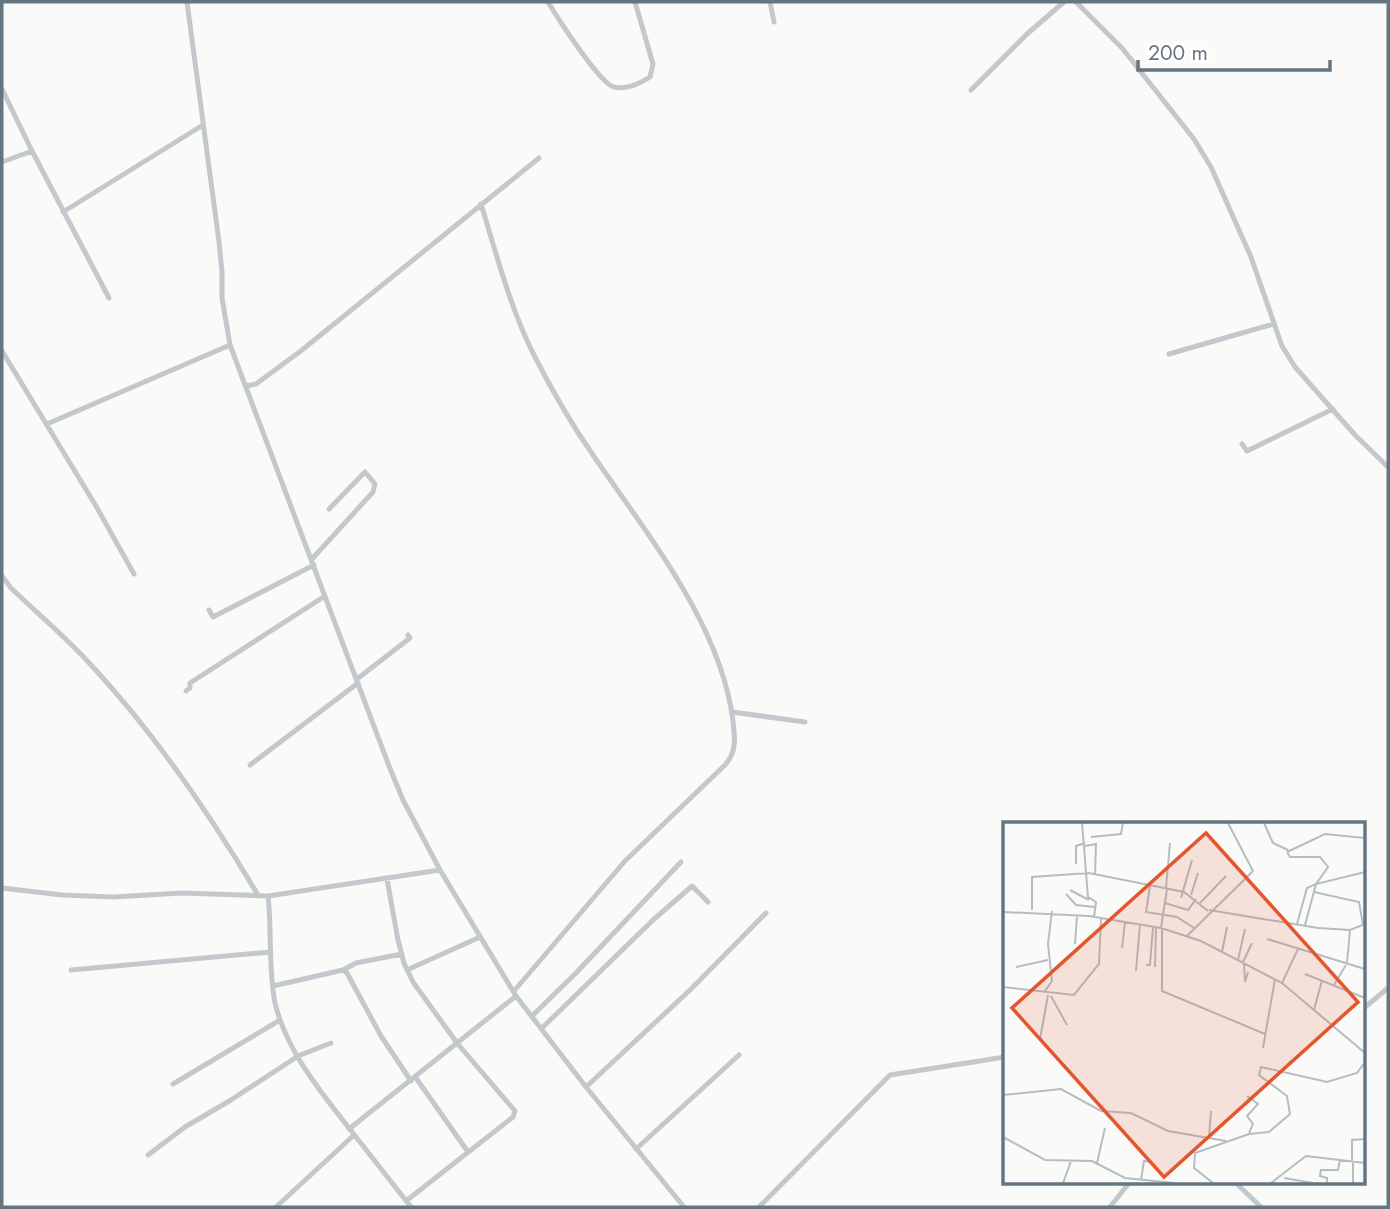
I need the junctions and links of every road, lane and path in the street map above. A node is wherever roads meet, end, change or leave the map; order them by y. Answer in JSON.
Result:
{"nodes":[{"id":1,"x":187,"y":2,"type":"edge"},
{"id":2,"x":548,"y":2,"type":"edge"},
{"id":3,"x":635,"y":2,"type":"edge"},
{"id":4,"x":770,"y":2,"type":"edge"},
{"id":5,"x":1064,"y":2,"type":"edge"},
{"id":6,"x":1076,"y":2,"type":"edge"},
{"id":7,"x":774,"y":22,"type":"dead end"},
{"id":8,"x":2,"y":89,"type":"edge"},
{"id":9,"x":971,"y":90,"type":"dead end"},
{"id":10,"x":204,"y":125,"type":"junction"},
{"id":11,"x":32,"y":151,"type":"junction"},
{"id":12,"x":539,"y":158,"type":"dead end"},
{"id":13,"x":2,"y":162,"type":"edge"},
{"id":14,"x":481,"y":204,"type":"junction"},
{"id":15,"x":63,"y":212,"type":"junction"},
{"id":16,"x":109,"y":298,"type":"dead end"},
{"id":17,"x":1273,"y":324,"type":"junction"},
{"id":18,"x":230,"y":345,"type":"junction"},
{"id":19,"x":2,"y":352,"type":"edge"},
{"id":20,"x":1169,"y":354,"type":"dead end"},
{"id":21,"x":246,"y":386,"type":"junction"},
{"id":22,"x":1333,"y":409,"type":"junction"},
{"id":23,"x":47,"y":424,"type":"junction"},
{"id":24,"x":1242,"y":444,"type":"dead end"},
{"id":25,"x":1388,"y":467,"type":"edge"},
{"id":26,"x":329,"y":509,"type":"dead end"},
{"id":27,"x":313,"y":562,"type":"junction"},
{"id":28,"x":134,"y":574,"type":"dead end"},
{"id":29,"x":2,"y":576,"type":"edge"},
{"id":30,"x":325,"y":596,"type":"junction"},
{"id":31,"x":209,"y":610,"type":"dead end"},
{"id":32,"x":408,"y":635,"type":"dead end"},
{"id":33,"x":357,"y":681,"type":"junction"},
{"id":34,"x":186,"y":691,"type":"dead end"},
{"id":35,"x":732,"y":712,"type":"junction"},
{"id":36,"x":806,"y":722,"type":"dead end"},
{"id":37,"x":250,"y":765,"type":"dead end"},
{"id":38,"x":681,"y":862,"type":"dead end"},
{"id":39,"x":440,"y":870,"type":"junction"},
{"id":40,"x":387,"y":879,"type":"junction"},
{"id":41,"x":2,"y":888,"type":"edge"},
{"id":42,"x":258,"y":895,"type":"junction"},
{"id":43,"x":268,"y":896,"type":"junction"},
{"id":44,"x":708,"y":902,"type":"dead end"},
{"id":45,"x":766,"y":913,"type":"dead end"},
{"id":46,"x":480,"y":937,"type":"junction"},
{"id":47,"x":271,"y":952,"type":"junction"},
{"id":48,"x":402,"y":954,"type":"junction"},
{"id":49,"x":71,"y":970,"type":"dead end"},
{"id":50,"x":343,"y":970,"type":"junction"},
{"id":51,"x":407,"y":970,"type":"junction"},
{"id":52,"x":273,"y":986,"type":"junction"},
{"id":53,"x":1388,"y":988,"type":"edge"},
{"id":54,"x":515,"y":994,"type":"junction"},
{"id":55,"x":1366,"y":1006,"type":"edge"},
{"id":56,"x":533,"y":1015,"type":"junction"},
{"id":57,"x":280,"y":1020,"type":"junction"},
{"id":58,"x":542,"y":1028,"type":"junction"},
{"id":59,"x":331,"y":1043,"type":"dead end"},
{"id":60,"x":457,"y":1043,"type":"junction"},
{"id":61,"x":739,"y":1055,"type":"dead end"},
{"id":62,"x":298,"y":1056,"type":"junction"},
{"id":63,"x":1003,"y":1057,"type":"edge"},
{"id":64,"x":413,"y":1080,"type":"junction"},
{"id":65,"x":173,"y":1084,"type":"dead end"},
{"id":66,"x":586,"y":1087,"type":"junction"},
{"id":67,"x":349,"y":1129,"type":"junction"},
{"id":68,"x":354,"y":1135,"type":"junction"},
{"id":69,"x":636,"y":1149,"type":"junction"},
{"id":70,"x":468,"y":1152,"type":"junction"},
{"id":71,"x":148,"y":1155,"type":"dead end"},
{"id":72,"x":1128,"y":1184,"type":"edge"},
{"id":73,"x":1237,"y":1184,"type":"edge"},
{"id":74,"x":406,"y":1201,"type":"junction"},
{"id":75,"x":276,"y":1207,"type":"edge"},
{"id":76,"x":411,"y":1207,"type":"edge"},
{"id":77,"x":684,"y":1207,"type":"edge"},
{"id":78,"x":759,"y":1207,"type":"edge"},
{"id":79,"x":1110,"y":1207,"type":"edge"},
{"id":80,"x":1261,"y":1207,"type":"edge"}],
"edges":[{"from":1,"to":10,"type":"street"},
{"from":2,"to":3,"type":"street"},
{"from":4,"to":7,"type":"street"},
{"from":5,"to":9,"type":"street"},
{"from":6,"to":17,"type":"street"},
{"from":8,"to":11,"type":"street"},
{"from":10,"to":15,"type":"street"},
{"from":10,"to":18,"type":"street"},
{"from":11,"to":13,"type":"street"},
{"from":11,"to":15,"type":"street"},
{"from":12,"to":14,"type":"street"},
{"from":14,"to":21,"type":"street"},
{"from":14,"to":35,"type":"street"},
{"from":15,"to":16,"type":"street"},
{"from":17,"to":20,"type":"street"},
{"from":17,"to":22,"type":"street"},
{"from":18,"to":21,"type":"street"},
{"from":18,"to":23,"type":"street"},
{"from":19,"to":23,"type":"street"},
{"from":21,"to":27,"type":"street"},
{"from":22,"to":24,"type":"street"},
{"from":22,"to":25,"type":"street"},
{"from":23,"to":28,"type":"street"},
{"from":26,"to":27,"type":"street"},
{"from":27,"to":30,"type":"street"},
{"from":27,"to":31,"type":"street"},
{"from":29,"to":42,"type":"street"},
{"from":30,"to":33,"type":"street"},
{"from":30,"to":34,"type":"street"},
{"from":32,"to":33,"type":"street"},
{"from":33,"to":37,"type":"street"},
{"from":33,"to":39,"type":"street"},
{"from":35,"to":36,"type":"street"},
{"from":35,"to":54,"type":"street"},
{"from":38,"to":56,"type":"street"},
{"from":39,"to":40,"type":"street"},
{"from":39,"to":46,"type":"street"},
{"from":40,"to":43,"type":"street"},
{"from":40,"to":48,"type":"street"},
{"from":41,"to":42,"type":"street"},
{"from":42,"to":43,"type":"street"},
{"from":43,"to":47,"type":"street"},
{"from":44,"to":58,"type":"street"},
{"from":45,"to":66,"type":"street"},
{"from":46,"to":51,"type":"street"},
{"from":46,"to":54,"type":"street"},
{"from":47,"to":49,"type":"street"},
{"from":47,"to":52,"type":"street"},
{"from":48,"to":50,"type":"street"},
{"from":48,"to":51,"type":"street"},
{"from":50,"to":52,"type":"street"},
{"from":50,"to":64,"type":"street"},
{"from":51,"to":60,"type":"street"},
{"from":52,"to":57,"type":"street"},
{"from":53,"to":55,"type":"street"},
{"from":54,"to":56,"type":"street"},
{"from":54,"to":60,"type":"street"},
{"from":56,"to":58,"type":"street"},
{"from":57,"to":62,"type":"street"},
{"from":57,"to":65,"type":"street"},
{"from":58,"to":66,"type":"street"},
{"from":59,"to":62,"type":"street"},
{"from":60,"to":64,"type":"street"},
{"from":60,"to":70,"type":"street"},
{"from":61,"to":69,"type":"street"},
{"from":62,"to":67,"type":"street"},
{"from":62,"to":71,"type":"street"},
{"from":63,"to":78,"type":"street"},
{"from":64,"to":67,"type":"street"},
{"from":64,"to":70,"type":"street"},
{"from":66,"to":69,"type":"street"},
{"from":67,"to":68,"type":"street"},
{"from":68,"to":74,"type":"street"},
{"from":68,"to":75,"type":"street"},
{"from":69,"to":77,"type":"street"},
{"from":70,"to":74,"type":"street"},
{"from":72,"to":79,"type":"street"},
{"from":73,"to":80,"type":"street"},
{"from":74,"to":76,"type":"street"}]}
